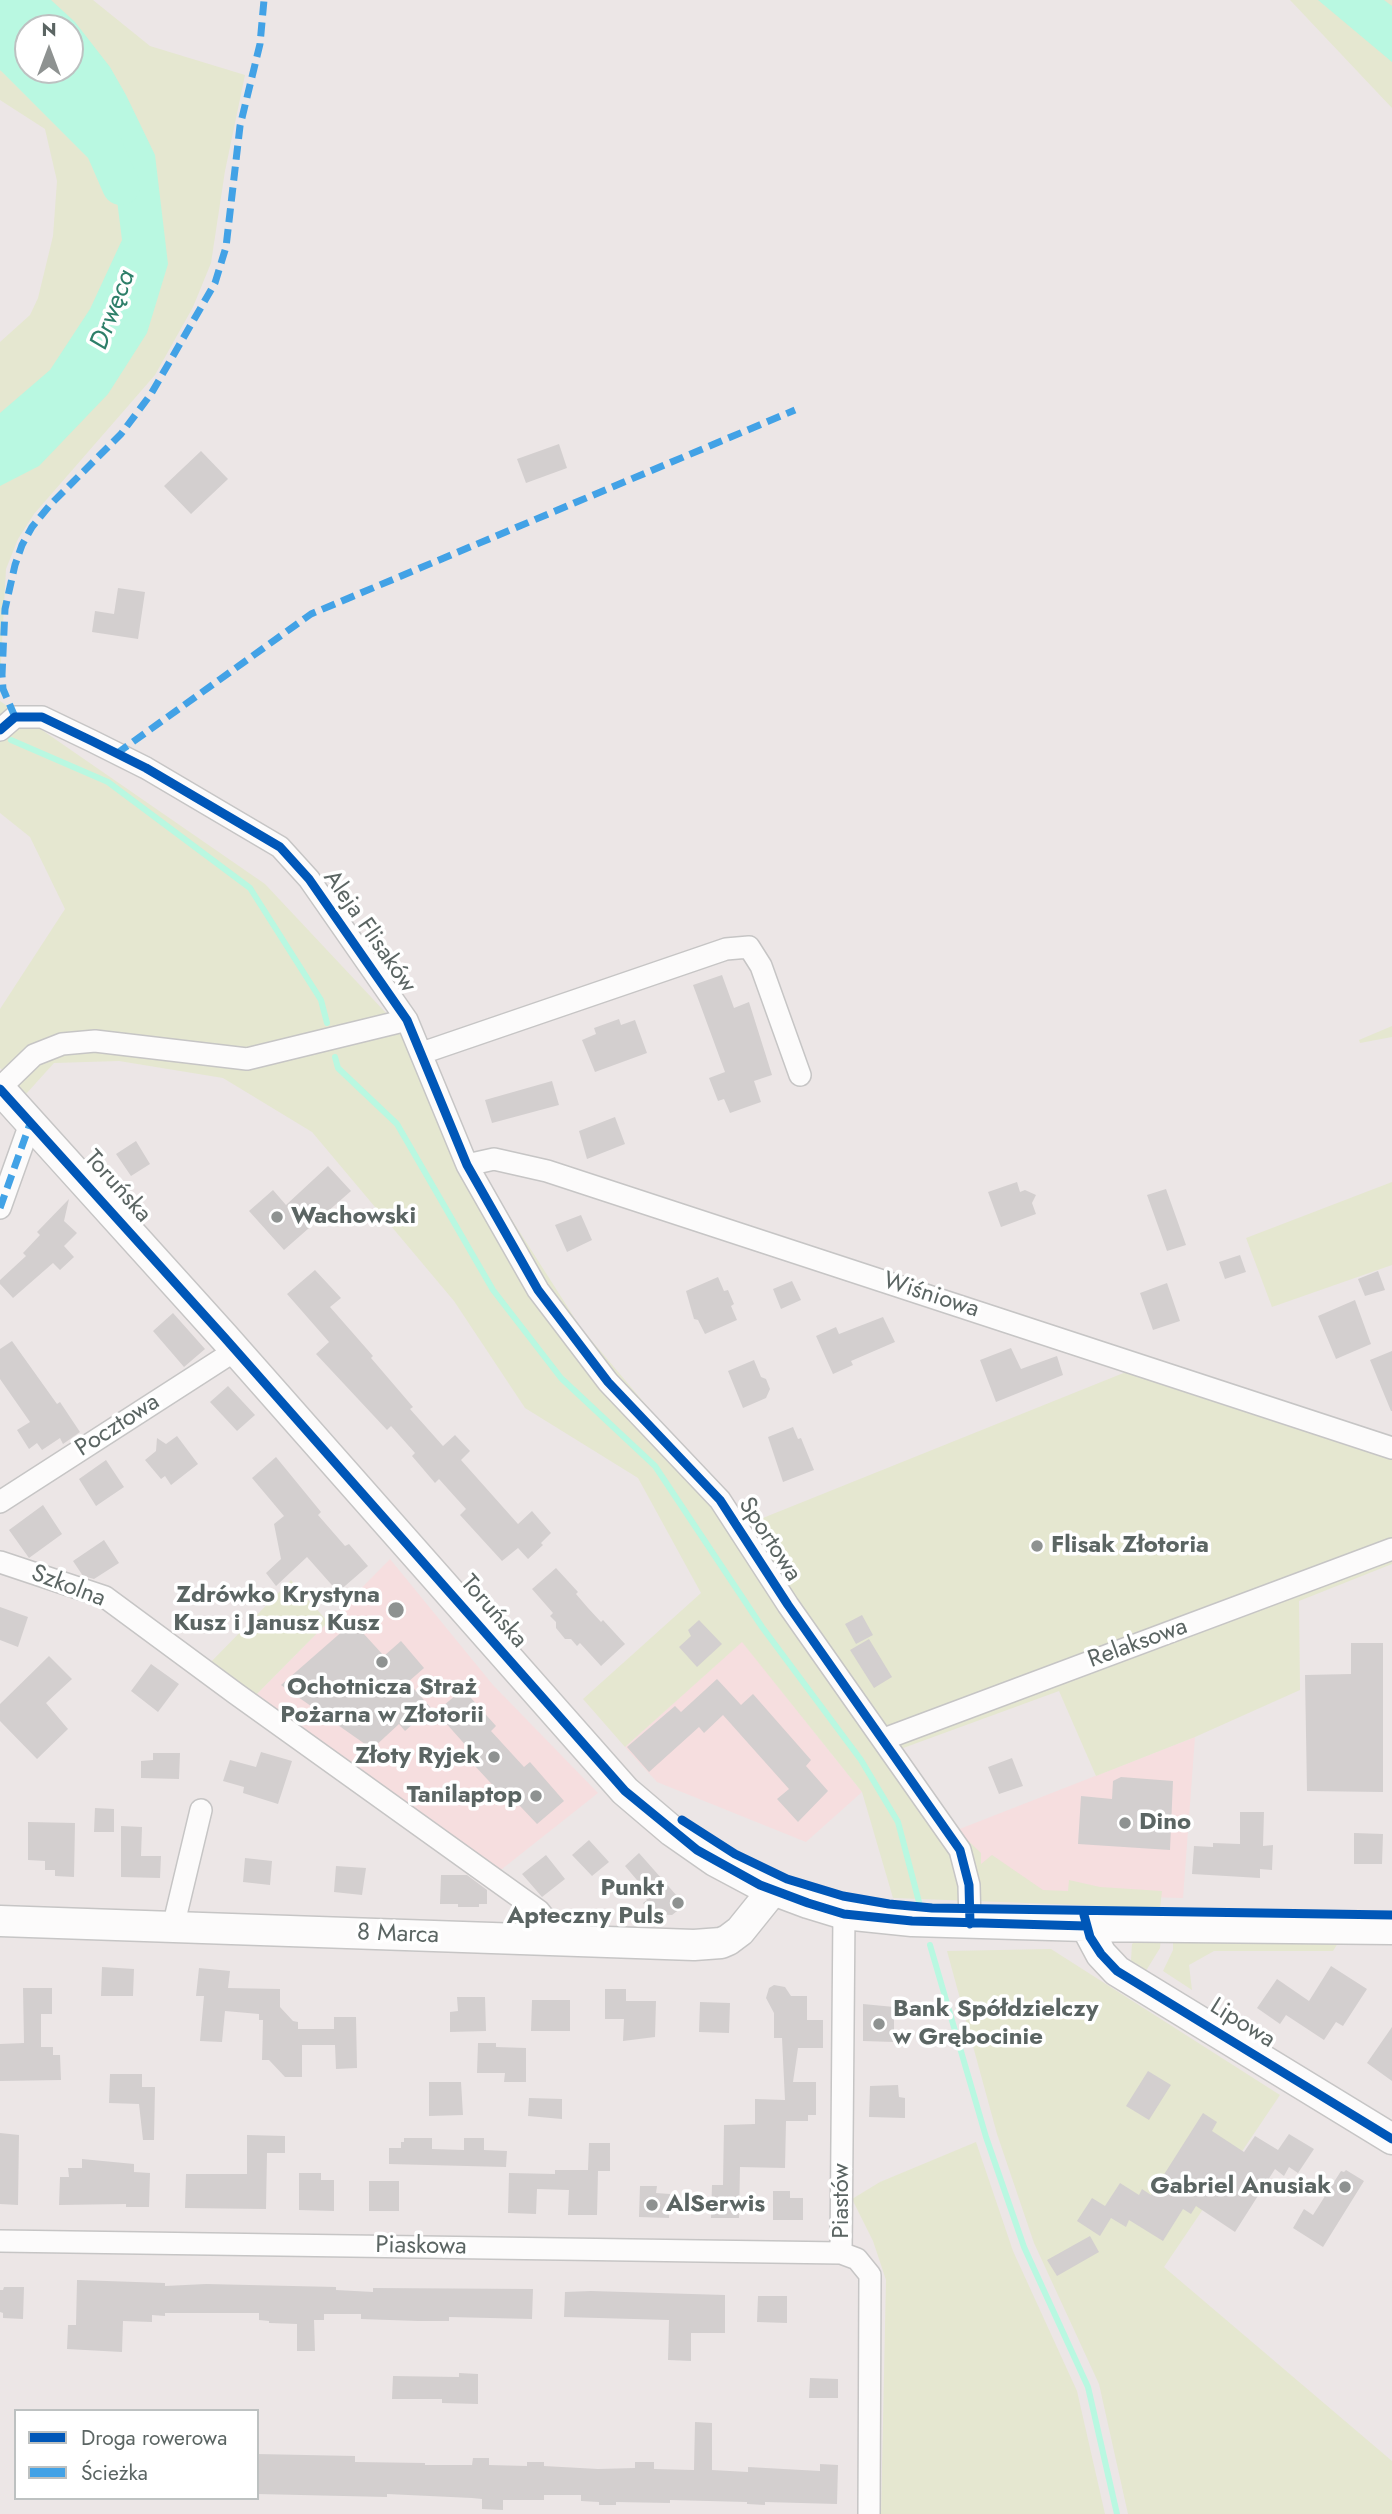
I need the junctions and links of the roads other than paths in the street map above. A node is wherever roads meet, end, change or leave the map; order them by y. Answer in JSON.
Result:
{"nodes":[{"id":1,"x":8,"y":723,"type":"edge"},
{"id":2,"x":407,"y":1020,"type":"junction"},
{"id":3,"x":422,"y":1053,"type":"junction"},
{"id":4,"x":800,"y":1075,"type":"dead end"},
{"id":5,"x":0,"y":1088,"type":"edge"},
{"id":6,"x":31,"y":1121,"type":"junction"},
{"id":7,"x":467,"y":1165,"type":"junction"},
{"id":8,"x":0,"y":1208,"type":"edge"},
{"id":9,"x":236,"y":1350,"type":"junction"},
{"id":10,"x":1392,"y":1448,"type":"edge"},
{"id":11,"x":0,"y":1502,"type":"edge"},
{"id":12,"x":1392,"y":1549,"type":"edge"},
{"id":13,"x":0,"y":1562,"type":"edge"},
{"id":14,"x":884,"y":1739,"type":"junction"},
{"id":15,"x":201,"y":1810,"type":"dead end"},
{"id":16,"x":774,"y":1890,"type":"junction"},
{"id":17,"x":844,"y":1914,"type":"junction"},
{"id":18,"x":0,"y":1921,"type":"edge"},
{"id":19,"x":970,"y":1924,"type":"junction"},
{"id":20,"x":1086,"y":1926,"type":"junction"},
{"id":21,"x":173,"y":1927,"type":"junction"},
{"id":22,"x":1392,"y":1929,"type":"edge"},
{"id":23,"x":564,"y":1941,"type":"junction"},
{"id":24,"x":1392,"y":2139,"type":"edge"},
{"id":25,"x":0,"y":2241,"type":"edge"},
{"id":26,"x":841,"y":2253,"type":"junction"},
{"id":27,"x":869,"y":2514,"type":"edge"}],
"edges":[{"from":1,"to":2,"type":"street","name":"Aleja Flisaków"},
{"from":2,"to":3,"type":"street","name":"Aleja Flisaków"},
{"from":2,"to":5,"type":"street"},
{"from":3,"to":4,"type":"street"},
{"from":3,"to":7,"type":"street","name":"Aleja Flisaków"},
{"from":5,"to":6,"type":"main road","name":"Toruńska"},
{"from":6,"to":8,"type":"street"},
{"from":6,"to":9,"type":"main road","name":"Toruńska"},
{"from":7,"to":10,"type":"street","name":"Wiśniowa"},
{"from":7,"to":14,"type":"street","name":"Sportowa"},
{"from":9,"to":11,"type":"street","name":"Pocztowa"},
{"from":9,"to":16,"type":"main road","name":"Toruńska"},
{"from":12,"to":14,"type":"street","name":"Relaksowa"},
{"from":13,"to":23,"type":"street","name":"Szkolna"},
{"from":14,"to":19,"type":"street","name":"Sportowa"},
{"from":15,"to":21,"type":"street"},
{"from":16,"to":17,"type":"main road","name":"Toruńska"},
{"from":16,"to":23,"type":"main road","name":"8 Marca"},
{"from":17,"to":19,"type":"main road","name":"Toruńska"},
{"from":17,"to":26,"type":"street","name":"Piastów"},
{"from":18,"to":21,"type":"main road","name":"8 Marca"},
{"from":19,"to":20,"type":"main road","name":"Toruńska"},
{"from":20,"to":22,"type":"main road","name":"Toruńska"},
{"from":20,"to":24,"type":"main road","name":"Lipowa"},
{"from":21,"to":23,"type":"main road","name":"8 Marca"},
{"from":25,"to":26,"type":"street","name":"Piaskowa"},
{"from":26,"to":27,"type":"street","name":"Piastów"}]}
